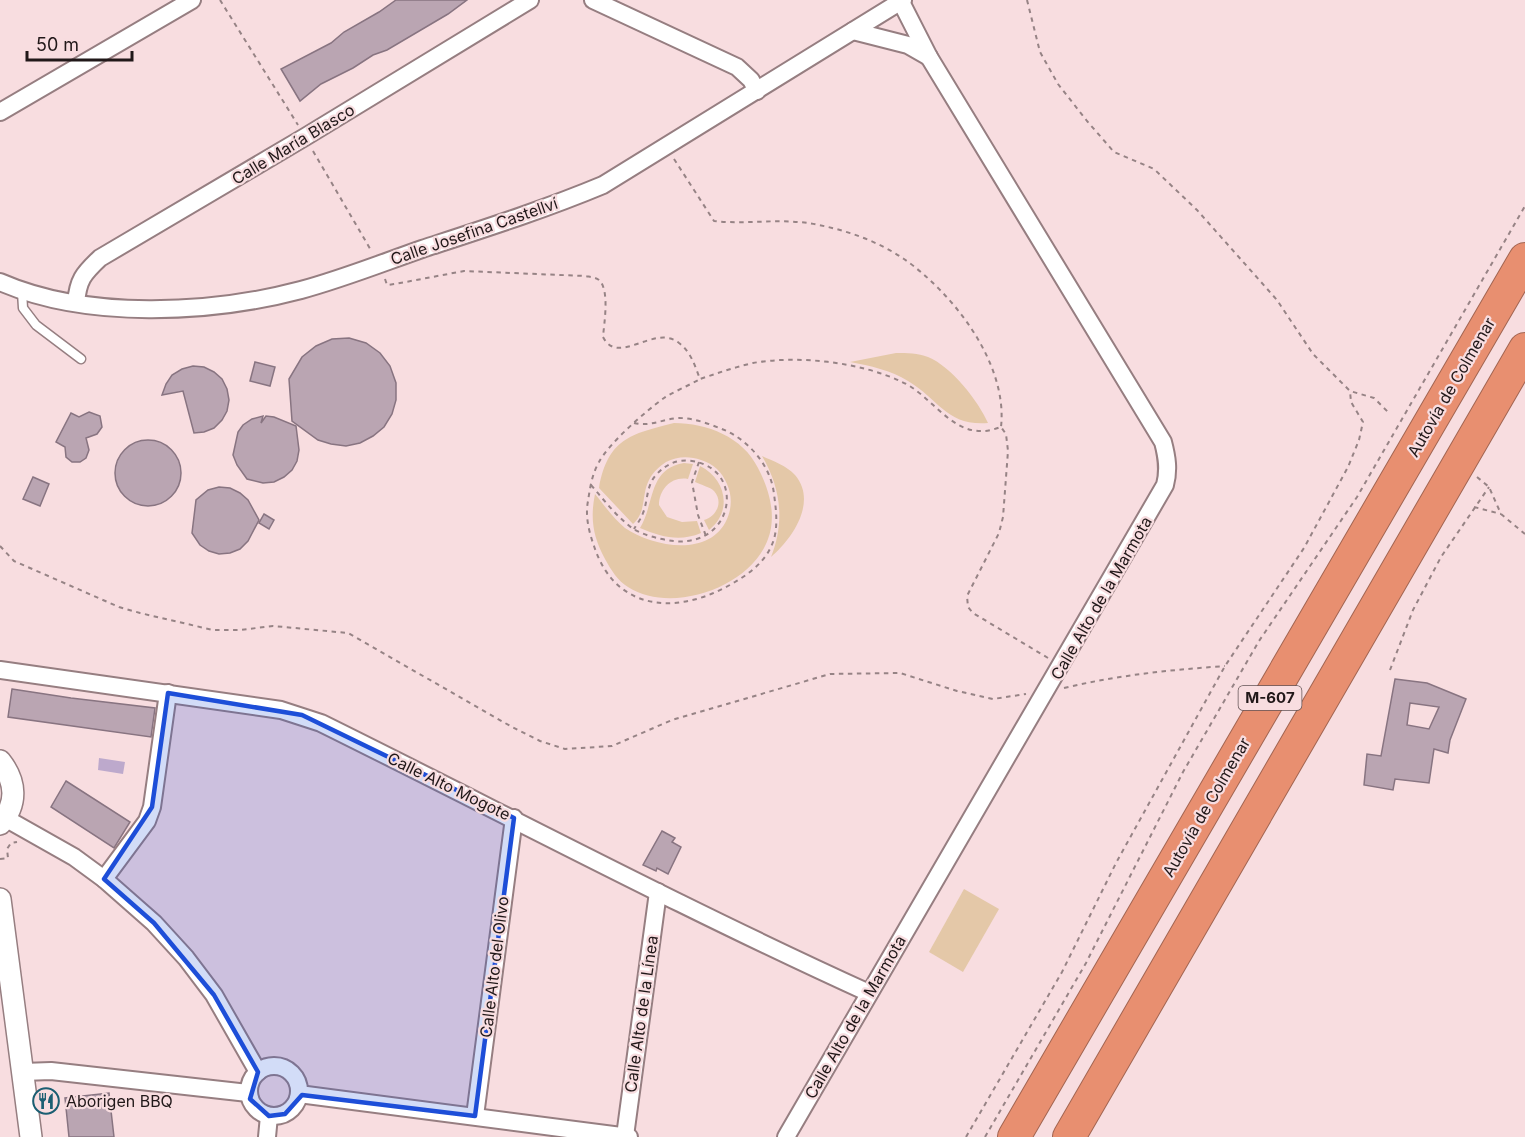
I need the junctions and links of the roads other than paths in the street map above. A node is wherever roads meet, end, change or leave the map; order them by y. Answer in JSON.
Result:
{"nodes":[{"id":1,"x":192,"y":0,"type":"edge"},
{"id":2,"x":530,"y":0,"type":"edge"},
{"id":3,"x":593,"y":0,"type":"edge"},
{"id":4,"x":902,"y":0,"type":"edge"},
{"id":5,"x":853,"y":31,"type":"junction"},
{"id":6,"x":929,"y":57,"type":"junction"},
{"id":7,"x":757,"y":91,"type":"junction"},
{"id":8,"x":0,"y":112,"type":"edge"},
{"id":9,"x":1525,"y":259,"type":"edge"},
{"id":10,"x":0,"y":282,"type":"edge"},
{"id":11,"x":22,"y":292,"type":"junction"},
{"id":12,"x":76,"y":303,"type":"junction"},
{"id":13,"x":1525,"y":349,"type":"edge"},
{"id":14,"x":81,"y":359,"type":"dead end"},
{"id":15,"x":0,"y":670,"type":"edge"},
{"id":16,"x":168,"y":693,"type":"junction"},
{"id":17,"x":0,"y":761,"type":"edge"},
{"id":18,"x":514,"y":818,"type":"junction"},
{"id":19,"x":2,"y":821,"type":"edge"},
{"id":20,"x":104,"y":879,"type":"junction"},
{"id":21,"x":657,"y":892,"type":"junction"},
{"id":22,"x":0,"y":898,"type":"edge"},
{"id":23,"x":869,"y":993,"type":"junction"},
{"id":24,"x":23,"y":1072,"type":"junction"},
{"id":25,"x":258,"y":1072,"type":"junction"},
{"id":26,"x":248,"y":1093,"type":"junction"},
{"id":27,"x":299,"y":1094,"type":"junction"},
{"id":28,"x":269,"y":1116,"type":"junction"},
{"id":29,"x":475,"y":1116,"type":"junction"},
{"id":30,"x":526,"y":1130,"type":"edge"},
{"id":31,"x":625,"y":1136,"type":"edge"},
{"id":32,"x":31,"y":1137,"type":"edge"},
{"id":33,"x":267,"y":1137,"type":"edge"},
{"id":34,"x":629,"y":1137,"type":"edge"},
{"id":35,"x":786,"y":1137,"type":"edge"},
{"id":36,"x":1014,"y":1137,"type":"edge"},
{"id":37,"x":1068,"y":1137,"type":"edge"}],
"edges":[{"from":1,"to":8,"type":"street"},
{"from":2,"to":12,"type":"street","name":"Calle María Blasco"},
{"from":3,"to":7,"type":"street"},
{"from":4,"to":5,"type":"street","name":"Calle Josefina Castellví"},
{"from":4,"to":6,"type":"street","name":"Calle Alto de la Marmota"},
{"from":5,"to":6,"type":"street"},
{"from":5,"to":7,"type":"street","name":"Calle Josefina Castellví"},
{"from":6,"to":23,"type":"street","name":"Calle Alto de la Marmota"},
{"from":7,"to":12,"type":"street","name":"Calle Josefina Castellví"},
{"from":9,"to":36,"type":"highway","name":"Autovía de Colmenar","number":"M-607"},
{"from":10,"to":11,"type":"street","name":"Calle Josefina Castellví"},
{"from":11,"to":12,"type":"street","name":"Calle Josefina Castellví"},
{"from":11,"to":14,"type":"lane"},
{"from":13,"to":37,"type":"highway","number":"M-607"},
{"from":15,"to":16,"type":"street","name":"Calle Alto Mogote"},
{"from":16,"to":18,"type":"street","name":"Calle Alto Mogote"},
{"from":16,"to":20,"type":"street"},
{"from":17,"to":19,"type":"street"},
{"from":18,"to":21,"type":"street","name":"Calle Alto Mogote"},
{"from":18,"to":29,"type":"street","name":"Calle Alto del Olivo"},
{"from":19,"to":20,"type":"street"},
{"from":20,"to":25,"type":"street"},
{"from":21,"to":23,"type":"street","name":"Calle Alto Mogote"},
{"from":21,"to":31,"type":"street","name":"Calle Alto de la Línea"},
{"from":22,"to":24,"type":"street"},
{"from":23,"to":35,"type":"street","name":"Calle Alto de la Marmota"},
{"from":24,"to":26,"type":"street"},
{"from":24,"to":32,"type":"street"},
{"from":25,"to":26,"type":"street"},
{"from":25,"to":27,"type":"street"},
{"from":26,"to":28,"type":"street"},
{"from":27,"to":28,"type":"street"},
{"from":27,"to":29,"type":"street"},
{"from":28,"to":33,"type":"street"},
{"from":29,"to":30,"type":"street"},
{"from":30,"to":31,"type":"street"},
{"from":31,"to":34,"type":"street"}]}
